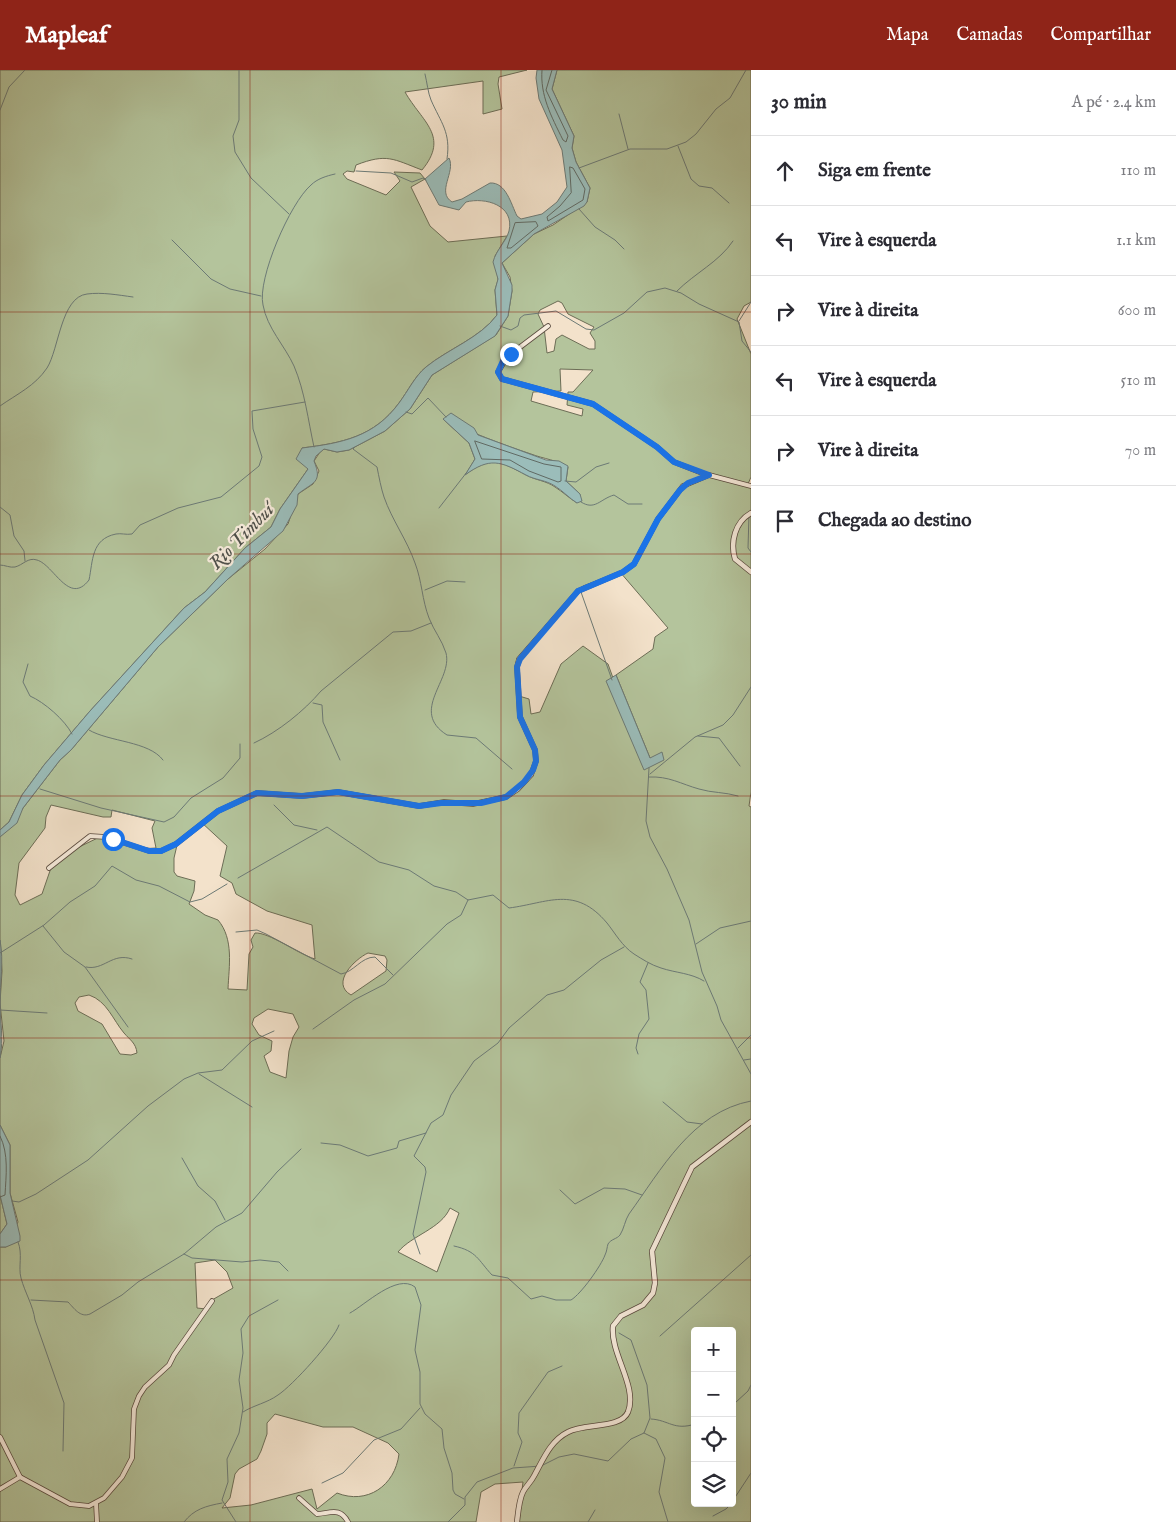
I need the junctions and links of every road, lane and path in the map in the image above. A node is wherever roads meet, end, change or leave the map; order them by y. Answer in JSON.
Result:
{"nodes":[{"id":1,"x":548,"y":326,"type":"dead end"},
{"id":2,"x":709,"y":475,"type":"junction"},
{"id":3,"x":751,"y":486,"type":"edge"},
{"id":4,"x":751,"y":512,"type":"edge"},
{"id":5,"x":751,"y":572,"type":"edge"},
{"id":6,"x":49,"y":868,"type":"dead end"},
{"id":7,"x":751,"y":1122,"type":"edge"},
{"id":8,"x":212,"y":1301,"type":"dead end"},
{"id":9,"x":0,"y":1437,"type":"edge"},
{"id":10,"x":20,"y":1477,"type":"junction"},
{"id":11,"x":0,"y":1489,"type":"edge"},
{"id":12,"x":299,"y":1498,"type":"dead end"},
{"id":13,"x":96,"y":1503,"type":"junction"},
{"id":14,"x":97,"y":1522,"type":"edge"},
{"id":15,"x":348,"y":1522,"type":"edge"},
{"id":16,"x":518,"y":1522,"type":"edge"}],
"edges":[{"from":1,"to":2,"type":"street"},
{"from":2,"to":3,"type":"street"},
{"from":2,"to":6,"type":"street"},
{"from":4,"to":5,"type":"street"},
{"from":7,"to":16,"type":"street"},
{"from":8,"to":13,"type":"street"},
{"from":9,"to":10,"type":"street"},
{"from":10,"to":11,"type":"street"},
{"from":10,"to":13,"type":"street"},
{"from":12,"to":15,"type":"street"},
{"from":13,"to":14,"type":"street"}]}
